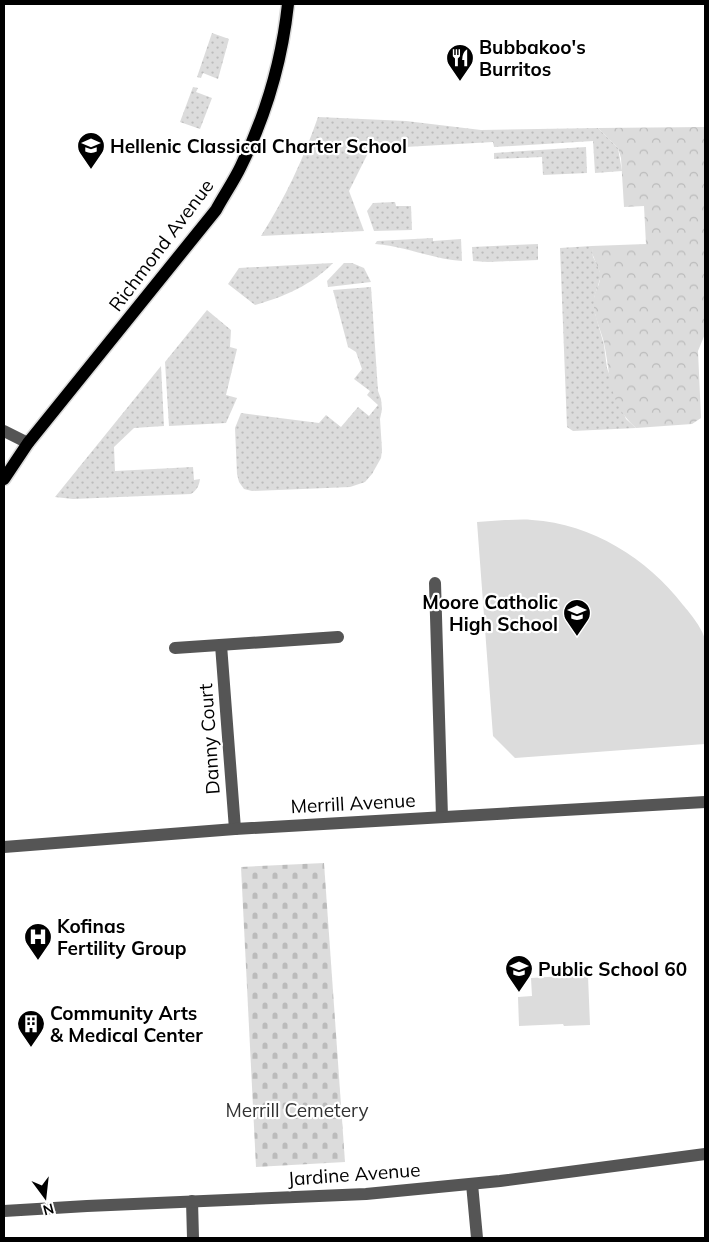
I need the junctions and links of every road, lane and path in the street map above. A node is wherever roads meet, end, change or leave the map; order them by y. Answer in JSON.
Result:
{"nodes":[{"id":1,"x":288,"y":4,"type":"edge"},
{"id":2,"x":4,"y":431,"type":"edge"},
{"id":3,"x":28,"y":443,"type":"junction"},
{"id":4,"x":4,"y":479,"type":"edge"},
{"id":5,"x":435,"y":582,"type":"dead end"},
{"id":6,"x":338,"y":637,"type":"dead end"},
{"id":7,"x":221,"y":646,"type":"junction"},
{"id":8,"x":176,"y":648,"type":"dead end"},
{"id":9,"x":705,"y":802,"type":"edge"},
{"id":10,"x":442,"y":817,"type":"junction"},
{"id":11,"x":235,"y":829,"type":"junction"},
{"id":12,"x":4,"y":847,"type":"edge"},
{"id":13,"x":705,"y":1154,"type":"edge"},
{"id":14,"x":472,"y":1184,"type":"junction"},
{"id":15,"x":192,"y":1201,"type":"junction"},
{"id":16,"x":4,"y":1211,"type":"edge"},
{"id":17,"x":193,"y":1238,"type":"edge"},
{"id":18,"x":477,"y":1238,"type":"edge"}],
"edges":[{"from":1,"to":3,"type":"main road","name":"Richmond Avenue"},
{"from":2,"to":3,"type":"street"},
{"from":3,"to":4,"type":"main road","name":"Richmond Avenue"},
{"from":5,"to":10,"type":"street"},
{"from":6,"to":7,"type":"street"},
{"from":7,"to":8,"type":"street"},
{"from":7,"to":11,"type":"street","name":"Danny Court"},
{"from":9,"to":10,"type":"street","name":"Merrill Avenue"},
{"from":10,"to":11,"type":"street","name":"Merrill Avenue"},
{"from":11,"to":12,"type":"street","name":"Merrill Avenue"},
{"from":13,"to":14,"type":"street","name":"Jardine Avenue"},
{"from":14,"to":15,"type":"street","name":"Jardine Avenue"},
{"from":14,"to":18,"type":"street"},
{"from":15,"to":16,"type":"street","name":"Jardine Avenue"},
{"from":15,"to":17,"type":"street"}]}
